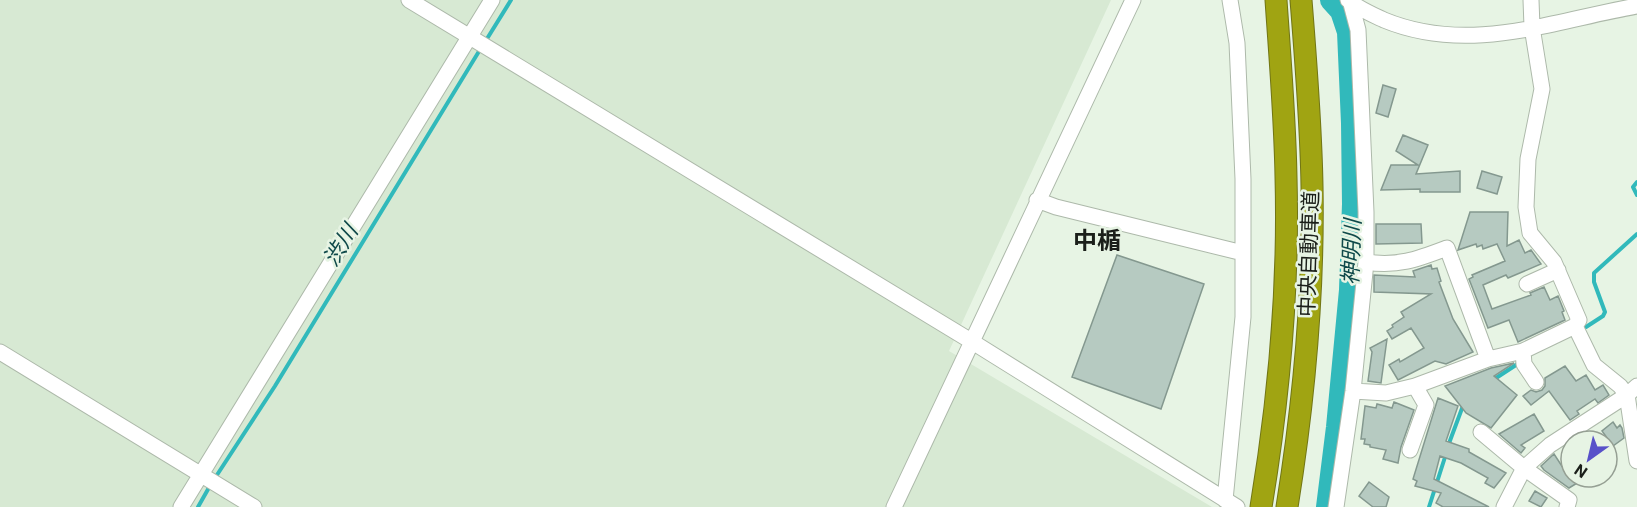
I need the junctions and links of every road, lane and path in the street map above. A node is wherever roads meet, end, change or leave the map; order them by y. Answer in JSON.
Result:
{"nodes":[{"id":1,"x":409,"y":0,"type":"edge"},
{"id":2,"x":492,"y":0,"type":"edge"},
{"id":3,"x":1133,"y":0,"type":"edge"},
{"id":4,"x":1230,"y":0,"type":"edge"},
{"id":5,"x":1276,"y":0,"type":"edge"},
{"id":6,"x":1301,"y":0,"type":"edge"},
{"id":7,"x":1531,"y":0,"type":"edge"},
{"id":8,"x":1349,"y":1,"type":"edge"},
{"id":9,"x":1637,"y":6,"type":"edge"},
{"id":10,"x":1532,"y":27,"type":"junction"},
{"id":11,"x":473,"y":39,"type":"junction"},
{"id":12,"x":1037,"y":200,"type":"junction"},
{"id":13,"x":1243,"y":253,"type":"junction"},
{"id":14,"x":1366,"y":262,"type":"junction"},
{"id":15,"x":1558,"y":270,"type":"junction"},
{"id":16,"x":1527,"y":284,"type":"dead end"},
{"id":17,"x":1575,"y":326,"type":"junction"},
{"id":18,"x":971,"y":341,"type":"junction"},
{"id":19,"x":1523,"y":351,"type":"junction"},
{"id":20,"x":0,"y":352,"type":"edge"},
{"id":21,"x":1488,"y":359,"type":"junction"},
{"id":22,"x":1536,"y":382,"type":"dead end"},
{"id":23,"x":1415,"y":386,"type":"junction"},
{"id":24,"x":1353,"y":391,"type":"junction"},
{"id":25,"x":1632,"y":391,"type":"edge"},
{"id":26,"x":1481,"y":432,"type":"dead end"},
{"id":27,"x":1410,"y":450,"type":"dead end"},
{"id":28,"x":1637,"y":461,"type":"edge"},
{"id":29,"x":1524,"y":468,"type":"junction"},
{"id":30,"x":203,"y":475,"type":"junction"},
{"id":31,"x":1233,"y":505,"type":"edge"},
{"id":32,"x":181,"y":507,"type":"edge"},
{"id":33,"x":254,"y":507,"type":"edge"},
{"id":34,"x":894,"y":507,"type":"edge"},
{"id":35,"x":1261,"y":507,"type":"edge"},
{"id":36,"x":1287,"y":507,"type":"edge"},
{"id":37,"x":1336,"y":507,"type":"edge"},
{"id":38,"x":1504,"y":507,"type":"edge"},
{"id":39,"x":1567,"y":507,"type":"edge"}],
"edges":[{"from":1,"to":11,"type":"street"},
{"from":2,"to":11,"type":"street"},
{"from":3,"to":12,"type":"street"},
{"from":4,"to":13,"type":"street"},
{"from":5,"to":35,"type":"highway","name":"中央自動車道"},
{"from":6,"to":36,"type":"highway","name":"中央自動車道"},
{"from":7,"to":10,"type":"street"},
{"from":8,"to":10,"type":"street"},
{"from":8,"to":14,"type":"street"},
{"from":9,"to":10,"type":"street"},
{"from":10,"to":15,"type":"street"},
{"from":11,"to":18,"type":"street"},
{"from":11,"to":30,"type":"street"},
{"from":12,"to":13,"type":"street"},
{"from":12,"to":18,"type":"street"},
{"from":13,"to":31,"type":"street"},
{"from":14,"to":21,"type":"street"},
{"from":14,"to":24,"type":"street"},
{"from":15,"to":16,"type":"street"},
{"from":15,"to":17,"type":"street"},
{"from":17,"to":19,"type":"street"},
{"from":17,"to":25,"type":"street"},
{"from":18,"to":31,"type":"street"},
{"from":18,"to":34,"type":"street"},
{"from":19,"to":21,"type":"street"},
{"from":19,"to":22,"type":"street"},
{"from":20,"to":30,"type":"street"},
{"from":21,"to":23,"type":"street"},
{"from":23,"to":24,"type":"street"},
{"from":23,"to":27,"type":"street"},
{"from":24,"to":37,"type":"street"},
{"from":25,"to":28,"type":"street"},
{"from":25,"to":29,"type":"street"},
{"from":26,"to":29,"type":"street"},
{"from":29,"to":38,"type":"street"},
{"from":29,"to":39,"type":"street"},
{"from":30,"to":32,"type":"street"},
{"from":30,"to":33,"type":"street"}]}
